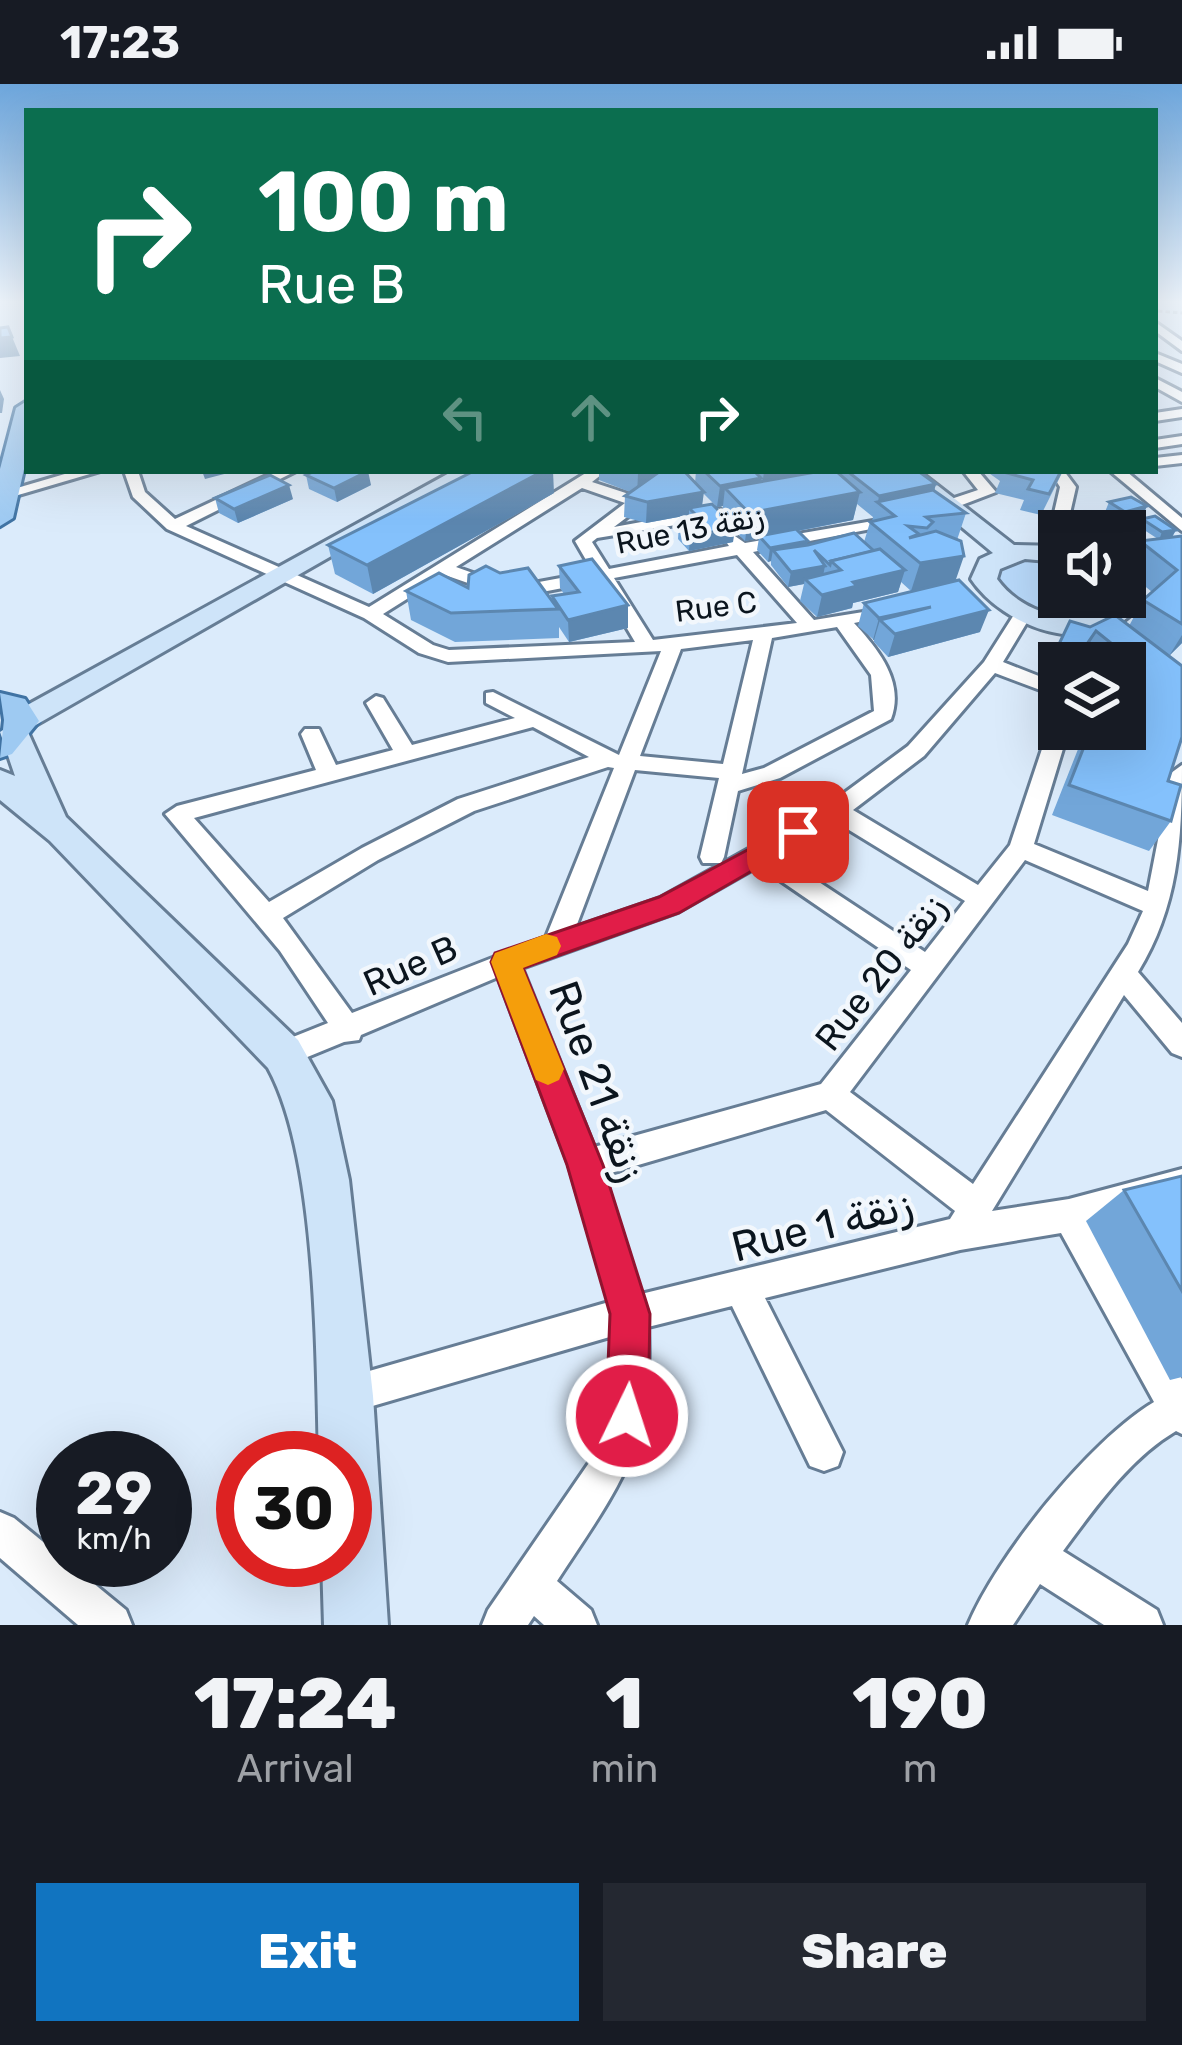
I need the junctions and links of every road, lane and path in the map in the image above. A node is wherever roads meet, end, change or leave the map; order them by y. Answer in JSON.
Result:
{"nodes":[{"id":1,"x":24,"y":419,"type":"edge"},
{"id":2,"x":11,"y":469,"type":"edge"},
{"id":3,"x":131,"y":474,"type":"edge"},
{"id":4,"x":284,"y":474,"type":"edge"},
{"id":5,"x":435,"y":474,"type":"edge"},
{"id":6,"x":463,"y":474,"type":"edge"},
{"id":7,"x":594,"y":474,"type":"edge"},
{"id":8,"x":909,"y":474,"type":"edge"},
{"id":9,"x":973,"y":474,"type":"edge"},
{"id":10,"x":1059,"y":474,"type":"edge"},
{"id":11,"x":1121,"y":474,"type":"edge"},
{"id":12,"x":675,"y":475,"type":"edge"},
{"id":13,"x":572,"y":487,"type":"junction"},
{"id":14,"x":636,"y":502,"type":"junction"},
{"id":15,"x":950,"y":507,"type":"junction"},
{"id":16,"x":1064,"y":510,"type":"edge"},
{"id":17,"x":730,"y":511,"type":"edge"},
{"id":18,"x":621,"y":513,"type":"junction"},
{"id":19,"x":710,"y":514,"type":"junction"},
{"id":20,"x":0,"y":518,"type":"edge"},
{"id":21,"x":173,"y":526,"type":"junction"},
{"id":22,"x":1182,"y":526,"type":"edge"},
{"id":23,"x":587,"y":538,"type":"junction"},
{"id":24,"x":741,"y":548,"type":"junction"},
{"id":25,"x":1038,"y":553,"type":"edge"},
{"id":26,"x":1008,"y":554,"type":"junction"},
{"id":27,"x":442,"y":568,"type":"junction"},
{"id":28,"x":272,"y":569,"type":"junction"},
{"id":29,"x":600,"y":574,"type":"junction"},
{"id":30,"x":904,"y":607,"type":"edge"},
{"id":31,"x":370,"y":614,"type":"junction"},
{"id":32,"x":1023,"y":614,"type":"junction"},
{"id":33,"x":1107,"y":618,"type":"edge"},
{"id":34,"x":843,"y":622,"type":"junction"},
{"id":35,"x":1089,"y":624,"type":"junction"},
{"id":36,"x":810,"y":626,"type":"junction"},
{"id":37,"x":764,"y":632,"type":"junction"},
{"id":38,"x":674,"y":642,"type":"junction"},
{"id":39,"x":1113,"y":642,"type":"edge"},
{"id":40,"x":646,"y":646,"type":"junction"},
{"id":41,"x":992,"y":665,"type":"junction"},
{"id":42,"x":1038,"y":683,"type":"edge"},
{"id":43,"x":493,"y":698,"type":"dead end"},
{"id":44,"x":376,"y":703,"type":"dead end"},
{"id":45,"x":536,"y":720,"type":"junction"},
{"id":46,"x":8,"y":722,"type":"edge"},
{"id":47,"x":312,"y":734,"type":"dead end"},
{"id":48,"x":1052,"y":750,"type":"edge"},
{"id":49,"x":407,"y":754,"type":"junction"},
{"id":50,"x":621,"y":763,"type":"junction"},
{"id":51,"x":1182,"y":773,"type":"edge"},
{"id":52,"x":330,"y":776,"type":"junction"},
{"id":53,"x":729,"y":780,"type":"junction"},
{"id":54,"x":0,"y":782,"type":"edge"},
{"id":55,"x":836,"y":811,"type":"junction"},
{"id":56,"x":1178,"y":823,"type":"edge"},
{"id":57,"x":53,"y":824,"type":"junction"},
{"id":58,"x":1021,"y":848,"type":"junction"},
{"id":59,"x":759,"y":854,"type":"junction"},
{"id":60,"x":712,"y":857,"type":"dead end"},
{"id":61,"x":982,"y":898,"type":"junction"},
{"id":62,"x":1158,"y":906,"type":"junction"},
{"id":63,"x":266,"y":916,"type":"junction"},
{"id":64,"x":557,"y":942,"type":"junction"},
{"id":65,"x":506,"y":962,"type":"junction"},
{"id":66,"x":929,"y":968,"type":"junction"},
{"id":67,"x":1125,"y":976,"type":"junction"},
{"id":68,"x":349,"y":1031,"type":"junction"},
{"id":69,"x":1182,"y":1044,"type":"edge"},
{"id":70,"x":283,"y":1054,"type":"junction"},
{"id":71,"x":830,"y":1095,"type":"junction"},
{"id":72,"x":585,"y":1165,"type":"junction"},
{"id":73,"x":1182,"y":1185,"type":"edge"},
{"id":74,"x":1069,"y":1215,"type":"junction"},
{"id":75,"x":968,"y":1220,"type":"junction"},
{"id":76,"x":742,"y":1290,"type":"junction"},
{"id":77,"x":630,"y":1314,"type":"junction"},
{"id":78,"x":345,"y":1396,"type":"junction"},
{"id":79,"x":1180,"y":1410,"type":"edge"},
{"id":80,"x":824,"y":1452,"type":"dead end"},
{"id":81,"x":0,"y":1532,"type":"edge"},
{"id":82,"x":1032,"y":1555,"type":"junction"},
{"id":83,"x":530,"y":1586,"type":"junction"},
{"id":84,"x":111,"y":1625,"type":"edge"},
{"id":85,"x":356,"y":1625,"type":"edge"},
{"id":86,"x":503,"y":1625,"type":"edge"},
{"id":87,"x":577,"y":1625,"type":"edge"},
{"id":88,"x":988,"y":1625,"type":"edge"},
{"id":89,"x":1142,"y":1625,"type":"edge"}],
"edges":[{"from":1,"to":2,"type":"main road"},
{"from":2,"to":20,"type":"main road"},
{"from":3,"to":21,"type":"street"},
{"from":4,"to":21,"type":"street"},
{"from":5,"to":28,"type":"street"},
{"from":6,"to":28,"type":"street"},
{"from":7,"to":13,"type":"street"},
{"from":8,"to":15,"type":"street"},
{"from":9,"to":15,"type":"street"},
{"from":10,"to":16,"type":"street"},
{"from":11,"to":22,"type":"street"},
{"from":12,"to":14,"type":"street"},
{"from":12,"to":19,"type":"street"},
{"from":13,"to":14,"type":"street"},
{"from":13,"to":18,"type":"street"},
{"from":13,"to":27,"type":"street"},
{"from":14,"to":18,"type":"street"},
{"from":15,"to":24,"type":"street","name":"Rue 13 زنقة"},
{"from":15,"to":26,"type":"street"},
{"from":17,"to":19,"type":"street"},
{"from":18,"to":23,"type":"street"},
{"from":19,"to":23,"type":"street"},
{"from":19,"to":24,"type":"street"},
{"from":21,"to":28,"type":"street"},
{"from":23,"to":29,"type":"street"},
{"from":24,"to":29,"type":"street","name":"Rue 13 زنقة"},
{"from":24,"to":36,"type":"street"},
{"from":25,"to":26,"type":"street"},
{"from":26,"to":32,"type":"street"},
{"from":27,"to":29,"type":"street","name":"Rue 13 زنقة"},
{"from":27,"to":31,"type":"street"},
{"from":28,"to":31,"type":"street"},
{"from":28,"to":46,"type":"street"},
{"from":29,"to":40,"type":"street"},
{"from":30,"to":34,"type":"street","name":"Rue C"},
{"from":31,"to":40,"type":"street","name":"Rue C"},
{"from":32,"to":35,"type":"street"},
{"from":32,"to":41,"type":"street","name":"Rue B"},
{"from":33,"to":35,"type":"street"},
{"from":34,"to":36,"type":"street","name":"Rue C"},
{"from":34,"to":53,"type":"street"},
{"from":35,"to":39,"type":"street"},
{"from":36,"to":37,"type":"street","name":"Rue C"},
{"from":37,"to":38,"type":"street","name":"Rue C"},
{"from":37,"to":53,"type":"street"},
{"from":38,"to":40,"type":"street","name":"Rue C"},
{"from":38,"to":50,"type":"street"},
{"from":41,"to":42,"type":"street"},
{"from":41,"to":55,"type":"street","name":"Rue B"},
{"from":43,"to":45,"type":"street"},
{"from":44,"to":49,"type":"street"},
{"from":45,"to":49,"type":"street"},
{"from":45,"to":50,"type":"street"},
{"from":46,"to":57,"type":"street"},
{"from":47,"to":52,"type":"street"},
{"from":48,"to":58,"type":"street","name":"Rue 20 زنقة"},
{"from":49,"to":52,"type":"street"},
{"from":50,"to":53,"type":"street"},
{"from":50,"to":63,"type":"street"},
{"from":50,"to":64,"type":"street"},
{"from":51,"to":56,"type":"street"},
{"from":52,"to":63,"type":"street"},
{"from":53,"to":60,"type":"street"},
{"from":54,"to":57,"type":"street"},
{"from":55,"to":59,"type":"street","name":"Rue B"},
{"from":55,"to":61,"type":"street"},
{"from":56,"to":62,"type":"street"},
{"from":57,"to":70,"type":"street"},
{"from":58,"to":61,"type":"street","name":"Rue 20 زنقة"},
{"from":58,"to":62,"type":"street"},
{"from":59,"to":64,"type":"street","name":"Rue B"},
{"from":59,"to":66,"type":"street"},
{"from":61,"to":66,"type":"street","name":"Rue 20 زنقة"},
{"from":62,"to":67,"type":"street"},
{"from":63,"to":68,"type":"street"},
{"from":64,"to":65,"type":"street","name":"Rue B"},
{"from":65,"to":68,"type":"street","name":"Rue B"},
{"from":65,"to":72,"type":"street","name":"Rue 21 زنقة"},
{"from":66,"to":71,"type":"street","name":"Rue 20 زنقة"},
{"from":67,"to":69,"type":"street"},
{"from":67,"to":75,"type":"street"},
{"from":68,"to":70,"type":"street","name":"Rue B"},
{"from":70,"to":78,"type":"street"},
{"from":71,"to":72,"type":"street","name":"Rue 20 زنقة"},
{"from":71,"to":75,"type":"street"},
{"from":72,"to":77,"type":"street","name":"Rue 21 زنقة"},
{"from":73,"to":74,"type":"street","name":"Rue 1 زنقة"},
{"from":74,"to":75,"type":"street","name":"Rue 1 زنقة"},
{"from":74,"to":79,"type":"street"},
{"from":75,"to":76,"type":"street","name":"Rue 1 زنقة"},
{"from":76,"to":77,"type":"street","name":"Rue 1 زنقة"},
{"from":76,"to":80,"type":"street"},
{"from":77,"to":78,"type":"street","name":"Rue 1 زنقة"},
{"from":77,"to":83,"type":"street","name":"Rue 21 زنقة"},
{"from":78,"to":85,"type":"street"},
{"from":79,"to":82,"type":"street"},
{"from":81,"to":84,"type":"street"},
{"from":82,"to":88,"type":"street"},
{"from":82,"to":89,"type":"street"},
{"from":83,"to":86,"type":"street","name":"Rue 21 زنقة"},
{"from":83,"to":87,"type":"street"}]}
